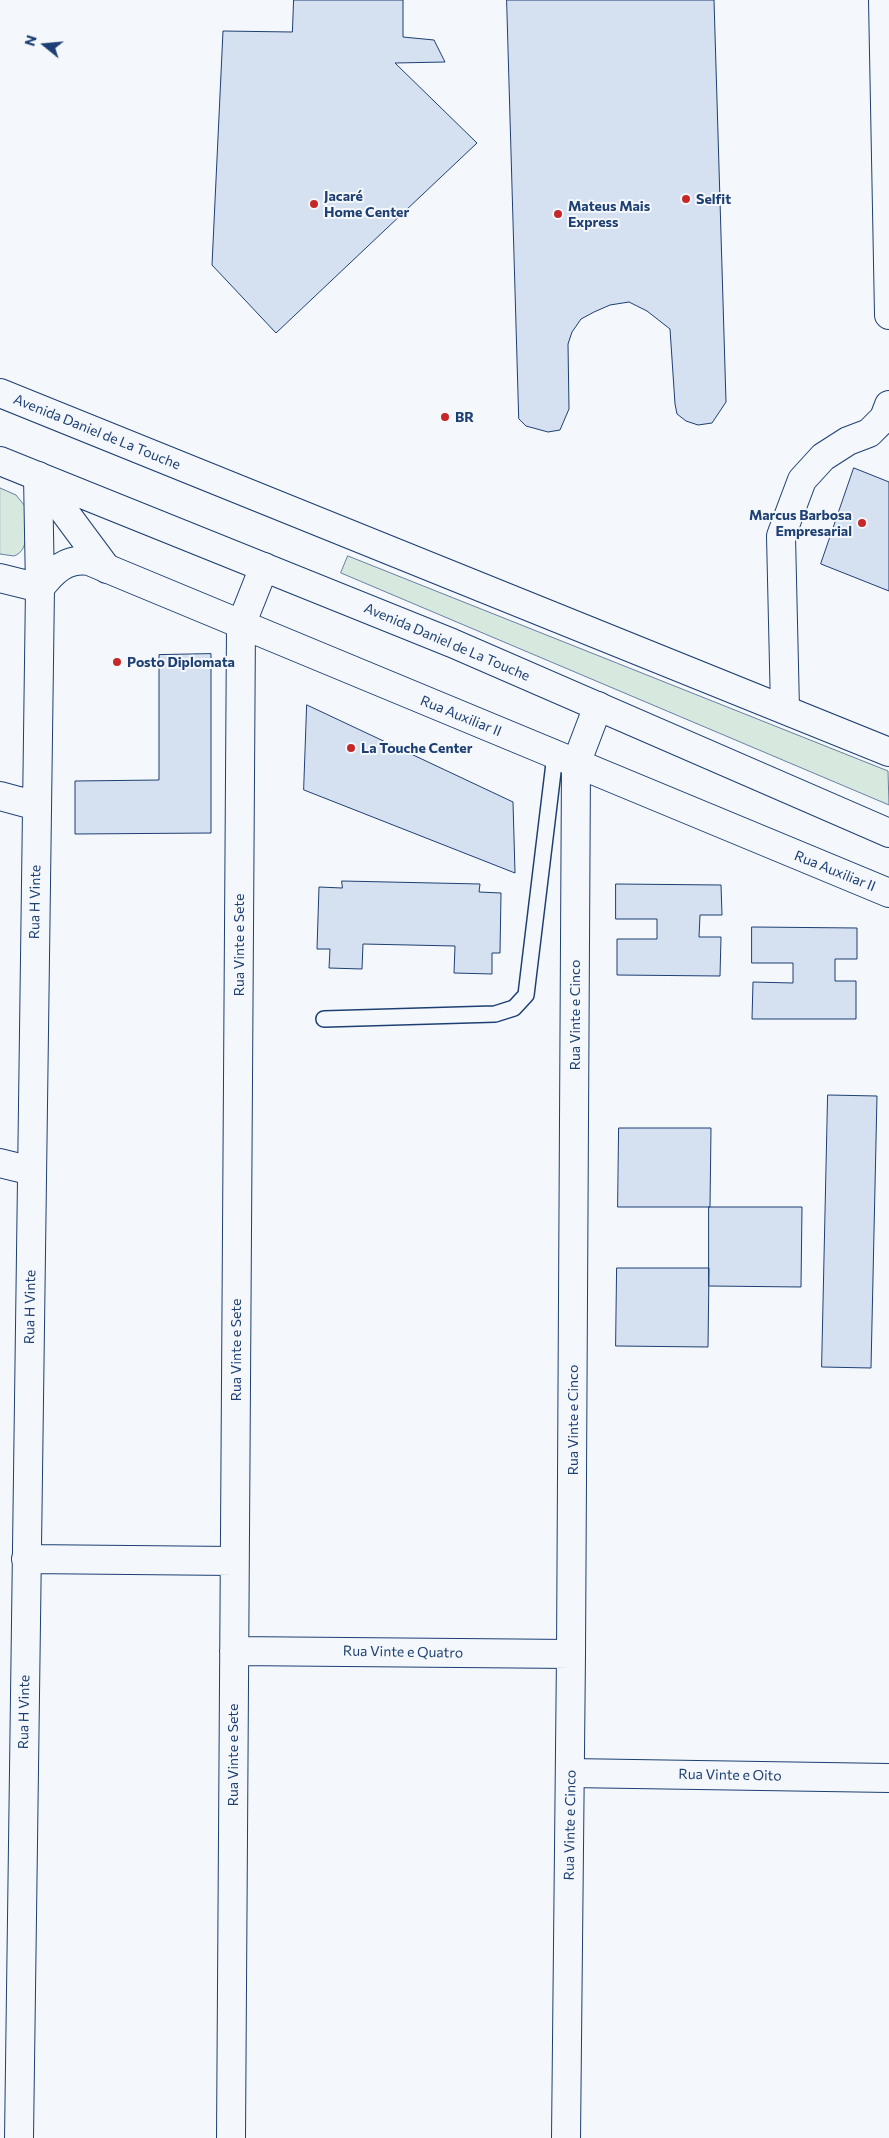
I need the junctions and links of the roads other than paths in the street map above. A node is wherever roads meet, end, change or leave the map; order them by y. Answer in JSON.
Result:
{"nodes":[{"id":1,"x":883,"y":0,"type":"edge"},
{"id":2,"x":889,"y":315,"type":"edge"},
{"id":3,"x":0,"y":393,"type":"edge"},
{"id":4,"x":889,"y":405,"type":"edge"},
{"id":5,"x":0,"y":460,"type":"edge"},
{"id":6,"x":38,"y":476,"type":"junction"},
{"id":7,"x":264,"y":567,"type":"junction"},
{"id":8,"x":108,"y":569,"type":"junction"},
{"id":9,"x":0,"y":578,"type":"edge"},
{"id":10,"x":40,"y":588,"type":"junction"},
{"id":11,"x":241,"y":626,"type":"junction"},
{"id":12,"x":598,"y":706,"type":"junction"},
{"id":13,"x":785,"y":710,"type":"junction"},
{"id":14,"x":889,"y":752,"type":"edge"},
{"id":15,"x":565,"y":759,"type":"junction"},
{"id":16,"x":0,"y":796,"type":"edge"},
{"id":17,"x":37,"y":806,"type":"junction"},
{"id":18,"x":889,"y":833,"type":"edge"},
{"id":19,"x":889,"y":893,"type":"edge"},
{"id":20,"x":324,"y":1019,"type":"dead end"},
{"id":21,"x":0,"y":1163,"type":"edge"},
{"id":22,"x":32,"y":1171,"type":"junction"},
{"id":23,"x":26,"y":1559,"type":"junction"},
{"id":24,"x":234,"y":1561,"type":"junction"},
{"id":25,"x":234,"y":1651,"type":"junction"},
{"id":26,"x":571,"y":1654,"type":"junction"},
{"id":27,"x":570,"y":1773,"type":"junction"},
{"id":28,"x":889,"y":1778,"type":"edge"},
{"id":29,"x":11,"y":1899,"type":"edge"},
{"id":30,"x":19,"y":2138,"type":"edge"},
{"id":31,"x":231,"y":2138,"type":"edge"},
{"id":32,"x":566,"y":2138,"type":"edge"}],
"edges":[{"from":1,"to":2,"type":"street"},
{"from":3,"to":13,"type":"street","name":"Avenida Daniel de La Touche"},
{"from":4,"to":13,"type":"street"},
{"from":5,"to":6,"type":"street","name":"Avenida Daniel de La Touche"},
{"from":6,"to":7,"type":"street","name":"Avenida Daniel de La Touche"},
{"from":6,"to":8,"type":"street"},
{"from":6,"to":10,"type":"street","name":"Rua H Vinte"},
{"from":7,"to":11,"type":"street","name":"Rua Vinte e Sete"},
{"from":7,"to":12,"type":"street","name":"Avenida Daniel de La Touche"},
{"from":8,"to":10,"type":"street","name":"Rua Auxiliar II"},
{"from":8,"to":11,"type":"street","name":"Rua Auxiliar II"},
{"from":9,"to":10,"type":"street"},
{"from":10,"to":17,"type":"street","name":"Rua H Vinte"},
{"from":11,"to":15,"type":"street","name":"Rua Auxiliar II"},
{"from":11,"to":24,"type":"street","name":"Rua Vinte e Sete"},
{"from":12,"to":15,"type":"street","name":"Rua Vinte e Cinco"},
{"from":12,"to":18,"type":"street","name":"Avenida Daniel de La Touche"},
{"from":13,"to":14,"type":"street","name":"Avenida Daniel de La Touche"},
{"from":15,"to":19,"type":"street","name":"Rua Auxiliar II"},
{"from":15,"to":20,"type":"lane"},
{"from":15,"to":26,"type":"street","name":"Rua Vinte e Cinco"},
{"from":16,"to":17,"type":"street"},
{"from":17,"to":22,"type":"street","name":"Rua H Vinte"},
{"from":21,"to":22,"type":"street"},
{"from":22,"to":23,"type":"street","name":"Rua H Vinte"},
{"from":23,"to":24,"type":"street"},
{"from":23,"to":29,"type":"street","name":"Rua H Vinte"},
{"from":24,"to":25,"type":"street","name":"Rua Vinte e Sete"},
{"from":25,"to":26,"type":"street","name":"Rua Vinte e Quatro"},
{"from":25,"to":31,"type":"street","name":"Rua Vinte e Sete"},
{"from":26,"to":27,"type":"street","name":"Rua Vinte e Cinco"},
{"from":27,"to":28,"type":"street","name":"Rua Vinte e Oito"},
{"from":27,"to":32,"type":"street","name":"Rua Vinte e Cinco"},
{"from":29,"to":30,"type":"street","name":"Rua H Vinte"}]}
